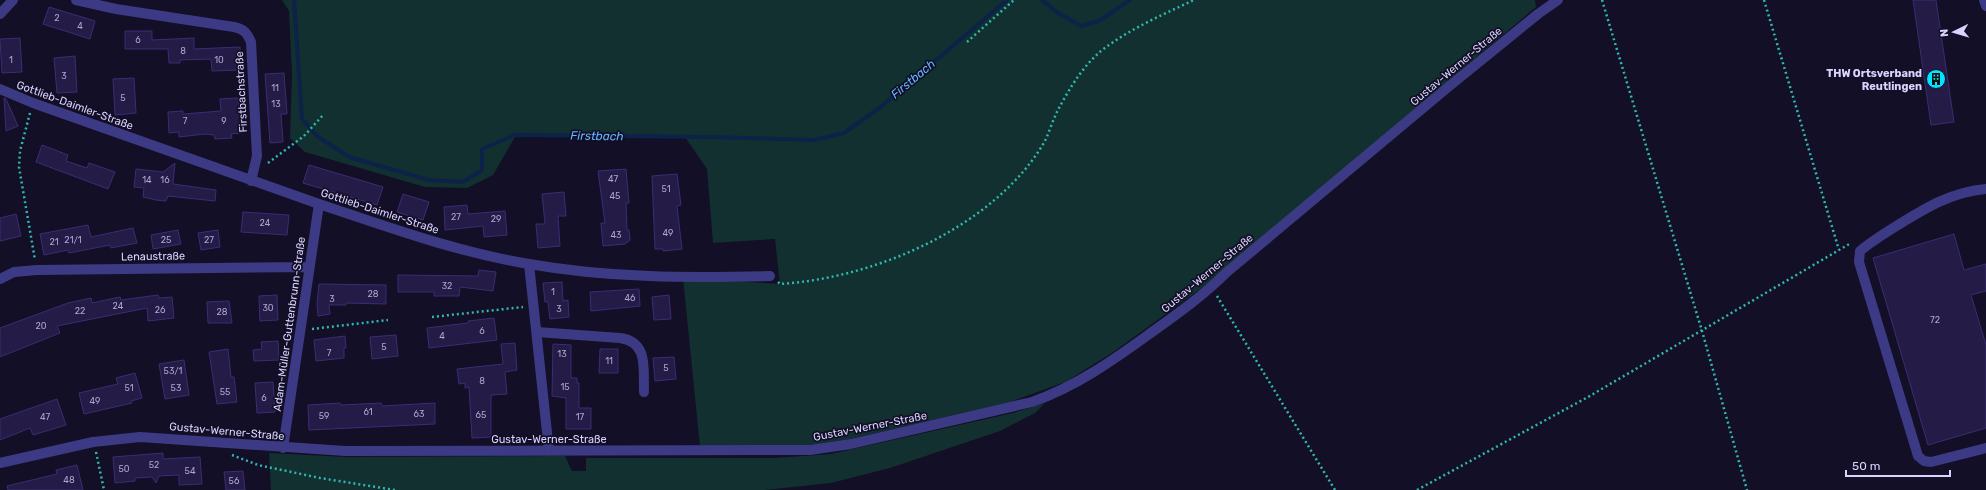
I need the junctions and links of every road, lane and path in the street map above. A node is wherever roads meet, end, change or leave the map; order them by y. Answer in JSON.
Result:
{"nodes":[{"id":1,"x":13,"y":0,"type":"edge"},
{"id":2,"x":76,"y":0,"type":"edge"},
{"id":3,"x":1014,"y":0,"type":"edge"},
{"id":4,"x":1194,"y":0,"type":"edge"},
{"id":5,"x":1558,"y":0,"type":"edge"},
{"id":6,"x":1602,"y":0,"type":"edge"},
{"id":7,"x":1764,"y":0,"type":"edge"},
{"id":8,"x":1984,"y":0,"type":"edge"},
{"id":9,"x":1009,"y":2,"type":"edge"},
{"id":10,"x":1986,"y":6,"type":"edge"},
{"id":11,"x":0,"y":14,"type":"edge"},
{"id":12,"x":967,"y":42,"type":"dead end"},
{"id":13,"x":0,"y":89,"type":"edge"},
{"id":14,"x":33,"y":103,"type":"junction"},
{"id":15,"x":324,"y":114,"type":"dead end"},
{"id":16,"x":254,"y":167,"type":"junction"},
{"id":17,"x":251,"y":181,"type":"junction"},
{"id":18,"x":1986,"y":189,"type":"edge"},
{"id":19,"x":319,"y":204,"type":"junction"},
{"id":20,"x":1870,"y":242,"type":"junction"},
{"id":21,"x":1839,"y":250,"type":"junction"},
{"id":22,"x":529,"y":264,"type":"junction"},
{"id":23,"x":309,"y":266,"type":"junction"},
{"id":24,"x":37,"y":270,"type":"junction"},
{"id":25,"x":770,"y":276,"type":"joint"},
{"id":26,"x":0,"y":278,"type":"edge"},
{"id":27,"x":1212,"y":287,"type":"junction"},
{"id":28,"x":534,"y":306,"type":"junction"},
{"id":29,"x":432,"y":317,"type":"dead end"},
{"id":30,"x":388,"y":320,"type":"dead end"},
{"id":31,"x":300,"y":330,"type":"junction"},
{"id":32,"x":1702,"y":331,"type":"junction"},
{"id":33,"x":537,"y":332,"type":"junction"},
{"id":34,"x":644,"y":392,"type":"dead end"},
{"id":35,"x":93,"y":442,"type":"junction"},
{"id":36,"x":283,"y":448,"type":"junction"},
{"id":37,"x":1986,"y":448,"type":"edge"},
{"id":38,"x":548,"y":451,"type":"junction"},
{"id":39,"x":230,"y":453,"type":"dead end"},
{"id":40,"x":0,"y":463,"type":"edge"},
{"id":41,"x":104,"y":490,"type":"edge"},
{"id":42,"x":395,"y":490,"type":"edge"},
{"id":43,"x":1335,"y":490,"type":"edge"},
{"id":44,"x":1417,"y":490,"type":"edge"},
{"id":45,"x":1747,"y":490,"type":"edge"}],
"edges":[{"from":1,"to":11,"type":"street"},
{"from":2,"to":16,"type":"street","name":"Firstbachstraße"},
{"from":3,"to":9,"type":"path"},
{"from":4,"to":25,"type":"path"},
{"from":5,"to":27,"type":"street","name":"Gustav-Werner-Straße"},
{"from":6,"to":32,"type":"path"},
{"from":7,"to":21,"type":"path"},
{"from":8,"to":10,"type":"street"},
{"from":9,"to":12,"type":"path"},
{"from":13,"to":14,"type":"street","name":"Gottlieb-Daimler-Straße"},
{"from":14,"to":17,"type":"street","name":"Gottlieb-Daimler-Straße"},
{"from":14,"to":24,"type":"path"},
{"from":15,"to":16,"type":"path"},
{"from":16,"to":17,"type":"street","name":"Firstbachstraße"},
{"from":17,"to":19,"type":"street","name":"Gottlieb-Daimler-Straße"},
{"from":18,"to":20,"type":"street"},
{"from":19,"to":22,"type":"street","name":"Gottlieb-Daimler-Straße"},
{"from":19,"to":23,"type":"street","name":"Adam-Müller-Guttenbrunn-Straße"},
{"from":20,"to":21,"type":"path"},
{"from":20,"to":37,"type":"street"},
{"from":21,"to":32,"type":"path"},
{"from":22,"to":25,"type":"street","name":"Gottlieb-Daimler-Straße"},
{"from":22,"to":28,"type":"street"},
{"from":23,"to":24,"type":"street","name":"Lenaustraße"},
{"from":23,"to":31,"type":"street","name":"Adam-Müller-Guttenbrunn-Straße"},
{"from":24,"to":26,"type":"street","name":"Lenaustraße"},
{"from":27,"to":38,"type":"street","name":"Gustav-Werner-Straße"},
{"from":27,"to":43,"type":"path"},
{"from":28,"to":29,"type":"path"},
{"from":28,"to":33,"type":"street"},
{"from":30,"to":31,"type":"path"},
{"from":31,"to":36,"type":"street","name":"Adam-Müller-Guttenbrunn-Straße"},
{"from":32,"to":44,"type":"path"},
{"from":32,"to":45,"type":"path"},
{"from":33,"to":34,"type":"street"},
{"from":33,"to":38,"type":"street"},
{"from":35,"to":36,"type":"street","name":"Gustav-Werner-Straße"},
{"from":35,"to":40,"type":"street","name":"Gustav-Werner-Straße"},
{"from":35,"to":41,"type":"path"},
{"from":36,"to":38,"type":"street","name":"Gustav-Werner-Straße"},
{"from":39,"to":42,"type":"path"}]}
